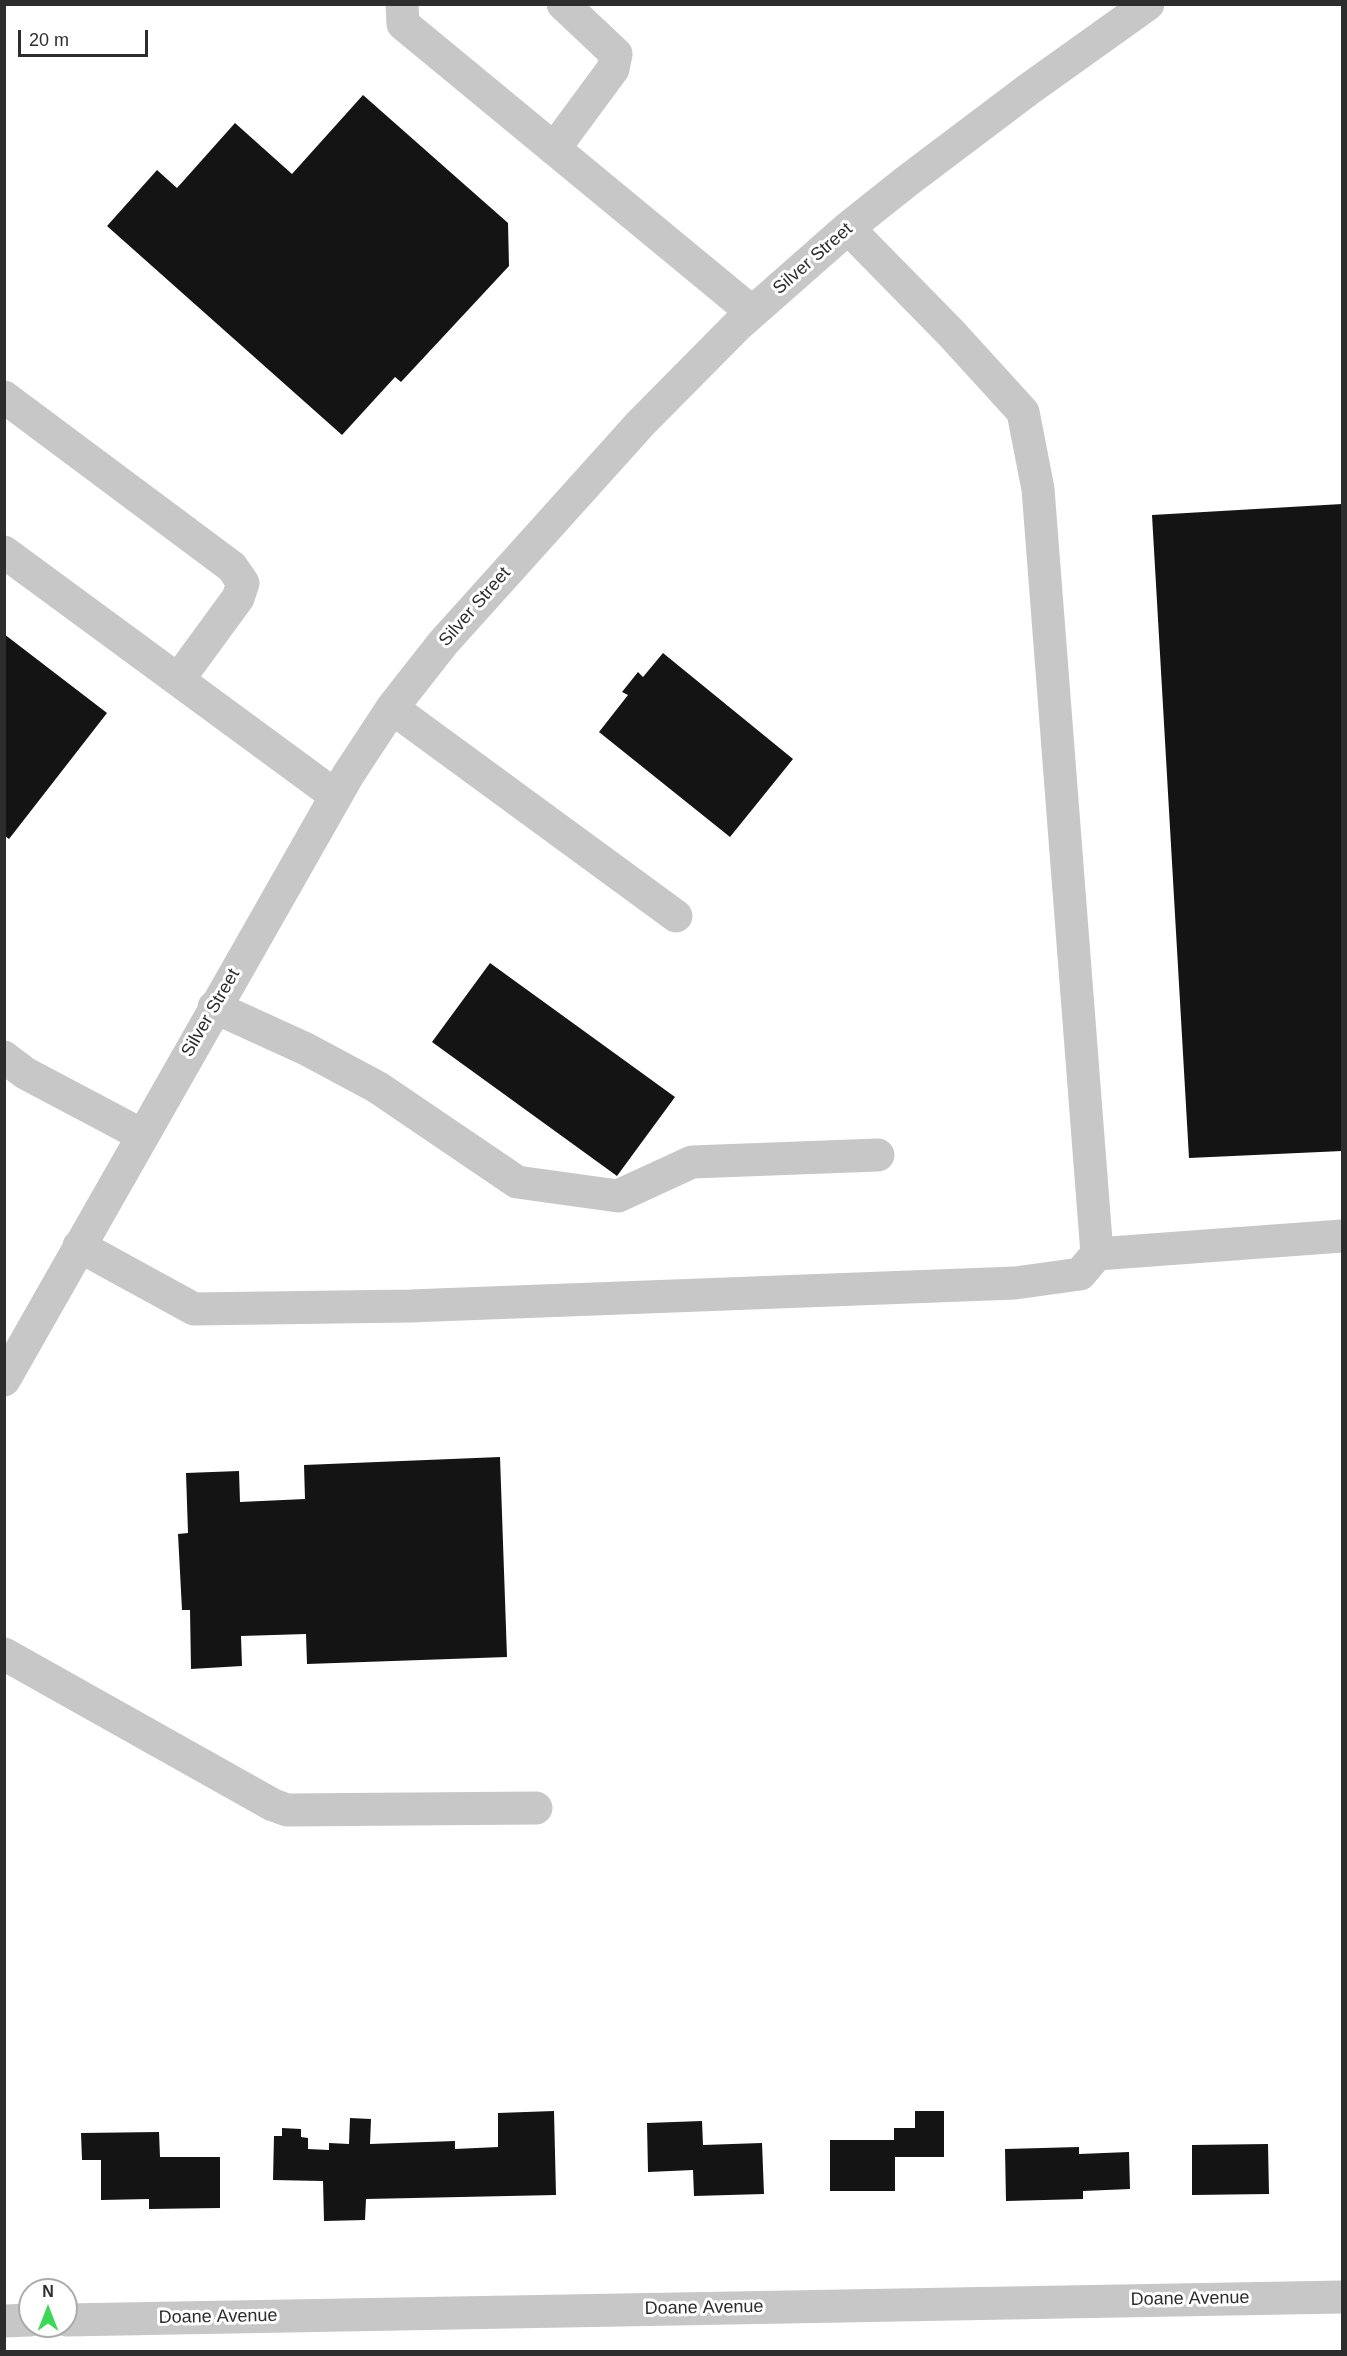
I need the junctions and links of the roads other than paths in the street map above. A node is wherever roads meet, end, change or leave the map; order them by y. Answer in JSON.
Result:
{"nodes":[{"id":1,"x":402,"y":4,"type":"edge"},
{"id":2,"x":563,"y":4,"type":"edge"},
{"id":3,"x":1148,"y":4,"type":"edge"},
{"id":4,"x":554,"y":149,"type":"junction"},
{"id":5,"x":848,"y":228,"type":"junction"},
{"id":6,"x":752,"y":312,"type":"junction"},
{"id":7,"x":4,"y":397,"type":"edge"},
{"id":8,"x":4,"y":552,"type":"edge"},
{"id":9,"x":178,"y":680,"type":"junction"},
{"id":10,"x":392,"y":708,"type":"junction"},
{"id":11,"x":336,"y":796,"type":"junction"},
{"id":12,"x":676,"y":916,"type":"dead end"},
{"id":13,"x":214,"y":1007,"type":"junction"},
{"id":14,"x":4,"y":1057,"type":"edge"},
{"id":15,"x":142,"y":1135,"type":"junction"},
{"id":16,"x":878,"y":1155,"type":"dead end"},
{"id":17,"x":1342,"y":1236,"type":"edge"},
{"id":18,"x":79,"y":1246,"type":"junction"},
{"id":19,"x":1096,"y":1254,"type":"junction"},
{"id":20,"x":4,"y":1380,"type":"edge"},
{"id":21,"x":4,"y":1654,"type":"edge"},
{"id":22,"x":536,"y":1808,"type":"dead end"},
{"id":23,"x":1342,"y":2297,"type":"edge"},
{"id":24,"x":78,"y":2320,"type":"edge"}],
"edges":[{"from":1,"to":4,"type":"street"},
{"from":2,"to":4,"type":"street"},
{"from":3,"to":5,"type":"street","name":"Silver Street"},
{"from":4,"to":6,"type":"street"},
{"from":5,"to":6,"type":"street","name":"Silver Street"},
{"from":5,"to":19,"type":"street"},
{"from":6,"to":10,"type":"street","name":"Silver Street"},
{"from":7,"to":9,"type":"street"},
{"from":8,"to":9,"type":"street"},
{"from":9,"to":11,"type":"street"},
{"from":10,"to":11,"type":"street","name":"Silver Street"},
{"from":10,"to":12,"type":"street"},
{"from":11,"to":13,"type":"street","name":"Silver Street"},
{"from":13,"to":15,"type":"street","name":"Silver Street"},
{"from":13,"to":16,"type":"street"},
{"from":14,"to":15,"type":"street"},
{"from":15,"to":18,"type":"street","name":"Silver Street"},
{"from":17,"to":19,"type":"street"},
{"from":18,"to":19,"type":"street"},
{"from":18,"to":20,"type":"street","name":"Silver Street"},
{"from":21,"to":22,"type":"street"},
{"from":23,"to":24,"type":"street","name":"Doane Avenue"}]}
